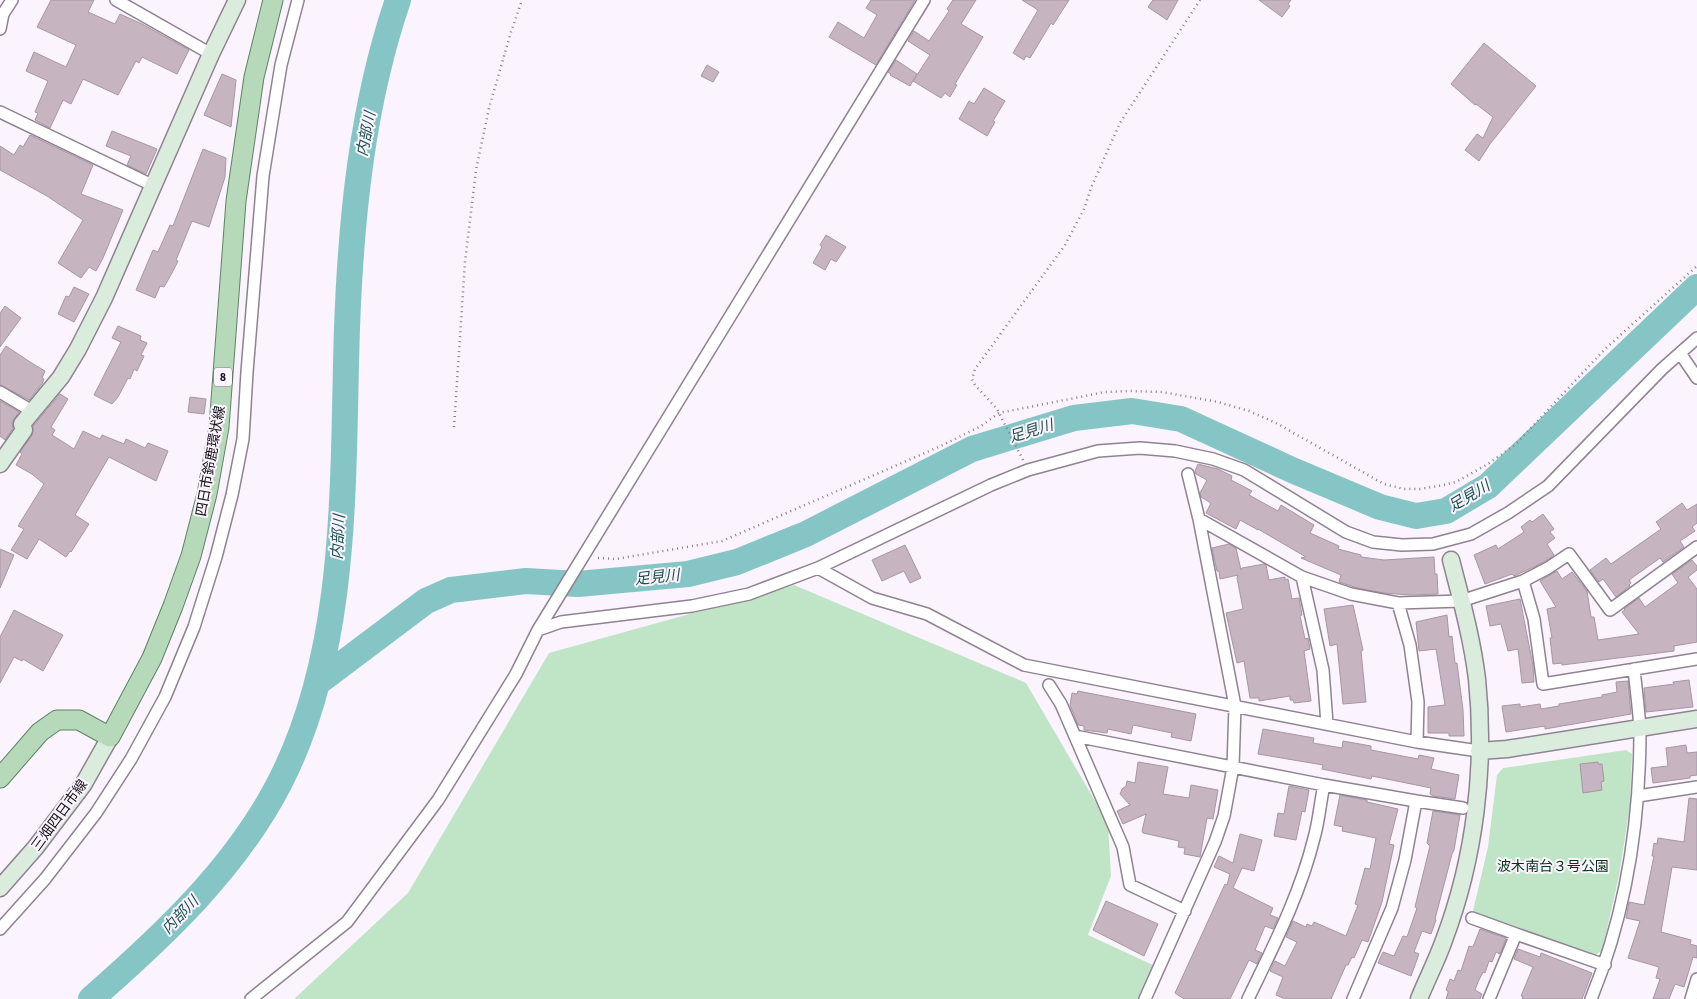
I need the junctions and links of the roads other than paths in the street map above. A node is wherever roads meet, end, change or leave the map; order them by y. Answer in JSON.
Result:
{"nodes":[{"id":1,"x":12,"y":0,"type":"edge"},
{"id":2,"x":116,"y":0,"type":"edge"},
{"id":3,"x":237,"y":0,"type":"edge"},
{"id":4,"x":273,"y":0,"type":"edge"},
{"id":5,"x":298,"y":0,"type":"edge"},
{"id":6,"x":924,"y":0,"type":"edge"},
{"id":7,"x":0,"y":30,"type":"edge"},
{"id":8,"x":212,"y":54,"type":"junction"},
{"id":9,"x":0,"y":112,"type":"edge"},
{"id":10,"x":154,"y":186,"type":"junction"},
{"id":11,"x":1697,"y":338,"type":"edge"},
{"id":12,"x":1680,"y":353,"type":"junction"},
{"id":13,"x":1697,"y":378,"type":"edge"},
{"id":14,"x":0,"y":392,"type":"edge"},
{"id":15,"x":32,"y":411,"type":"junction"},
{"id":16,"x":0,"y":464,"type":"edge"},
{"id":17,"x":1188,"y":474,"type":"dead end"},
{"id":18,"x":1199,"y":519,"type":"junction"},
{"id":19,"x":1697,"y":547,"type":"edge"},
{"id":20,"x":1452,"y":560,"type":"dead end"},
{"id":21,"x":818,"y":568,"type":"junction"},
{"id":22,"x":1302,"y":577,"type":"junction"},
{"id":23,"x":1523,"y":581,"type":"junction"},
{"id":24,"x":1461,"y":601,"type":"junction"},
{"id":25,"x":1398,"y":603,"type":"junction"},
{"id":26,"x":540,"y":626,"type":"junction"},
{"id":27,"x":1697,"y":660,"type":"edge"},
{"id":28,"x":1634,"y":669,"type":"junction"},
{"id":29,"x":1049,"y":685,"type":"dead end"},
{"id":30,"x":1236,"y":706,"type":"junction"},
{"id":31,"x":1697,"y":719,"type":"edge"},
{"id":32,"x":1327,"y":724,"type":"junction"},
{"id":33,"x":1640,"y":728,"type":"junction"},
{"id":34,"x":1075,"y":736,"type":"junction"},
{"id":35,"x":110,"y":738,"type":"junction"},
{"id":36,"x":1417,"y":742,"type":"junction"},
{"id":37,"x":1479,"y":752,"type":"junction"},
{"id":38,"x":1233,"y":767,"type":"junction"},
{"id":39,"x":0,"y":778,"type":"edge"},
{"id":40,"x":1324,"y":785,"type":"junction"},
{"id":41,"x":1697,"y":787,"type":"edge"},
{"id":42,"x":1638,"y":796,"type":"junction"},
{"id":43,"x":1416,"y":801,"type":"junction"},
{"id":44,"x":1463,"y":808,"type":"dead end"},
{"id":45,"x":0,"y":888,"type":"edge"},
{"id":46,"x":1185,"y":911,"type":"junction"},
{"id":47,"x":1472,"y":918,"type":"dead end"},
{"id":48,"x":0,"y":929,"type":"edge"},
{"id":49,"x":1516,"y":934,"type":"junction"},
{"id":50,"x":1605,"y":965,"type":"junction"},
{"id":51,"x":1697,"y":979,"type":"edge"},
{"id":52,"x":1149,"y":998,"type":"edge"},
{"id":53,"x":251,"y":999,"type":"edge"},
{"id":54,"x":1248,"y":999,"type":"edge"},
{"id":55,"x":1353,"y":999,"type":"edge"},
{"id":56,"x":1418,"y":999,"type":"edge"},
{"id":57,"x":1489,"y":999,"type":"edge"},
{"id":58,"x":1591,"y":999,"type":"edge"},
{"id":59,"x":1691,"y":999,"type":"edge"}],
"edges":[{"from":1,"to":7,"type":"street"},
{"from":2,"to":8,"type":"street"},
{"from":3,"to":8,"type":"street"},
{"from":4,"to":35,"type":"main road","name":"四日市鈴鹿環状線","number":"8"},
{"from":5,"to":48,"type":"street"},
{"from":6,"to":26,"type":"street"},
{"from":8,"to":10,"type":"street"},
{"from":9,"to":10,"type":"street"},
{"from":10,"to":15,"type":"street"},
{"from":11,"to":12,"type":"street"},
{"from":12,"to":13,"type":"street"},
{"from":12,"to":21,"type":"street"},
{"from":14,"to":15,"type":"street"},
{"from":15,"to":16,"type":"street"},
{"from":17,"to":18,"type":"street"},
{"from":18,"to":22,"type":"street"},
{"from":18,"to":30,"type":"street"},
{"from":19,"to":23,"type":"street"},
{"from":20,"to":24,"type":"street"},
{"from":21,"to":26,"type":"street"},
{"from":21,"to":30,"type":"street"},
{"from":22,"to":25,"type":"street"},
{"from":22,"to":32,"type":"street"},
{"from":23,"to":24,"type":"street"},
{"from":23,"to":28,"type":"street"},
{"from":24,"to":25,"type":"street"},
{"from":24,"to":37,"type":"street"},
{"from":25,"to":36,"type":"street"},
{"from":26,"to":53,"type":"street"},
{"from":27,"to":28,"type":"street"},
{"from":28,"to":33,"type":"street"},
{"from":29,"to":34,"type":"street"},
{"from":30,"to":32,"type":"street"},
{"from":30,"to":38,"type":"street"},
{"from":31,"to":33,"type":"street"},
{"from":32,"to":36,"type":"street"},
{"from":33,"to":37,"type":"street"},
{"from":33,"to":42,"type":"street"},
{"from":34,"to":38,"type":"street"},
{"from":34,"to":46,"type":"street"},
{"from":35,"to":39,"type":"main road"},
{"from":35,"to":45,"type":"street","name":"三畑四日市線"},
{"from":36,"to":37,"type":"street"},
{"from":37,"to":56,"type":"street"},
{"from":38,"to":40,"type":"street"},
{"from":38,"to":46,"type":"street"},
{"from":40,"to":43,"type":"street"},
{"from":40,"to":54,"type":"street"},
{"from":41,"to":42,"type":"street"},
{"from":42,"to":50,"type":"street"},
{"from":43,"to":44,"type":"street"},
{"from":43,"to":55,"type":"street"},
{"from":46,"to":52,"type":"street"},
{"from":47,"to":49,"type":"street"},
{"from":49,"to":50,"type":"street"},
{"from":49,"to":57,"type":"street"},
{"from":50,"to":58,"type":"street"},
{"from":51,"to":59,"type":"street"}]}
